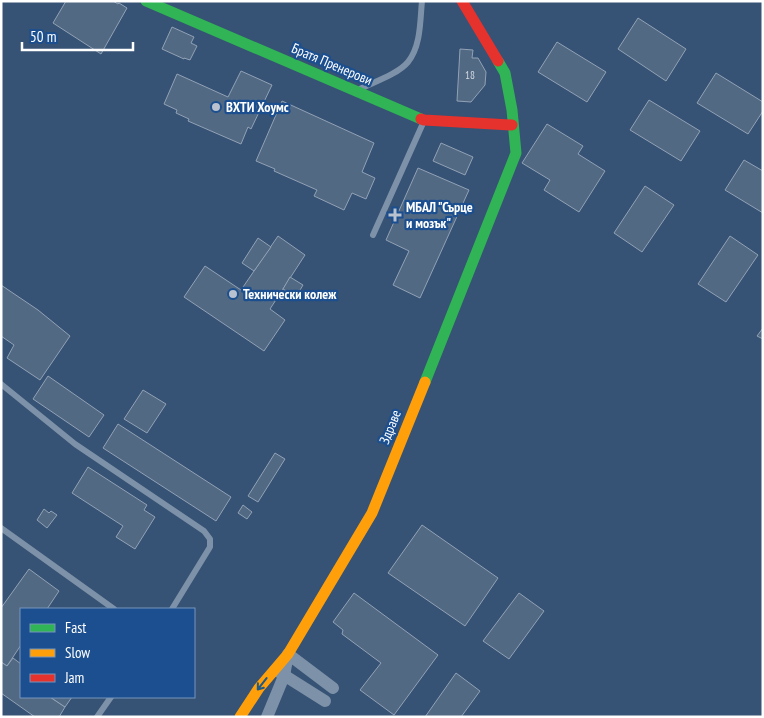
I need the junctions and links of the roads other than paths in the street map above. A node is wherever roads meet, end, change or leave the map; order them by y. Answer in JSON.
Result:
{"nodes":[{"id":1,"x":146,"y":1,"type":"edge"},
{"id":2,"x":422,"y":1,"type":"edge"},
{"id":3,"x":462,"y":1,"type":"edge"},
{"id":4,"x":356,"y":91,"type":"junction"},
{"id":5,"x":424,"y":120,"type":"junction"},
{"id":6,"x":512,"y":125,"type":"junction"},
{"id":7,"x":373,"y":235,"type":"dead end"},
{"id":8,"x":1,"y":384,"type":"edge"},
{"id":9,"x":1,"y":528,"type":"edge"},
{"id":10,"x":113,"y":608,"type":"edge"},
{"id":11,"x":173,"y":608,"type":"edge"},
{"id":12,"x":288,"y":654,"type":"junction"},
{"id":13,"x":279,"y":672,"type":"junction"},
{"id":14,"x":333,"y":688,"type":"dead end"},
{"id":15,"x":110,"y":698,"type":"edge"},
{"id":16,"x":325,"y":701,"type":"dead end"},
{"id":17,"x":97,"y":717,"type":"edge"},
{"id":18,"x":240,"y":717,"type":"edge"},
{"id":19,"x":267,"y":717,"type":"edge"}],
"edges":[{"from":1,"to":4,"type":"street","name":"Братя Пренерови"},
{"from":2,"to":4,"type":"lane"},
{"from":3,"to":6,"type":"street","name":"Здраве"},
{"from":4,"to":5,"type":"street","name":"Братя Пренерови"},
{"from":5,"to":6,"type":"street","name":"Братя Пренерови"},
{"from":5,"to":7,"type":"lane"},
{"from":6,"to":12,"type":"street","name":"Здраве"},
{"from":8,"to":11,"type":"lane"},
{"from":9,"to":10,"type":"lane"},
{"from":12,"to":13,"type":"street"},
{"from":12,"to":14,"type":"street"},
{"from":13,"to":16,"type":"street"},
{"from":13,"to":18,"type":"street","one_way":true},
{"from":13,"to":19,"type":"street"},
{"from":15,"to":17,"type":"lane"}]}
